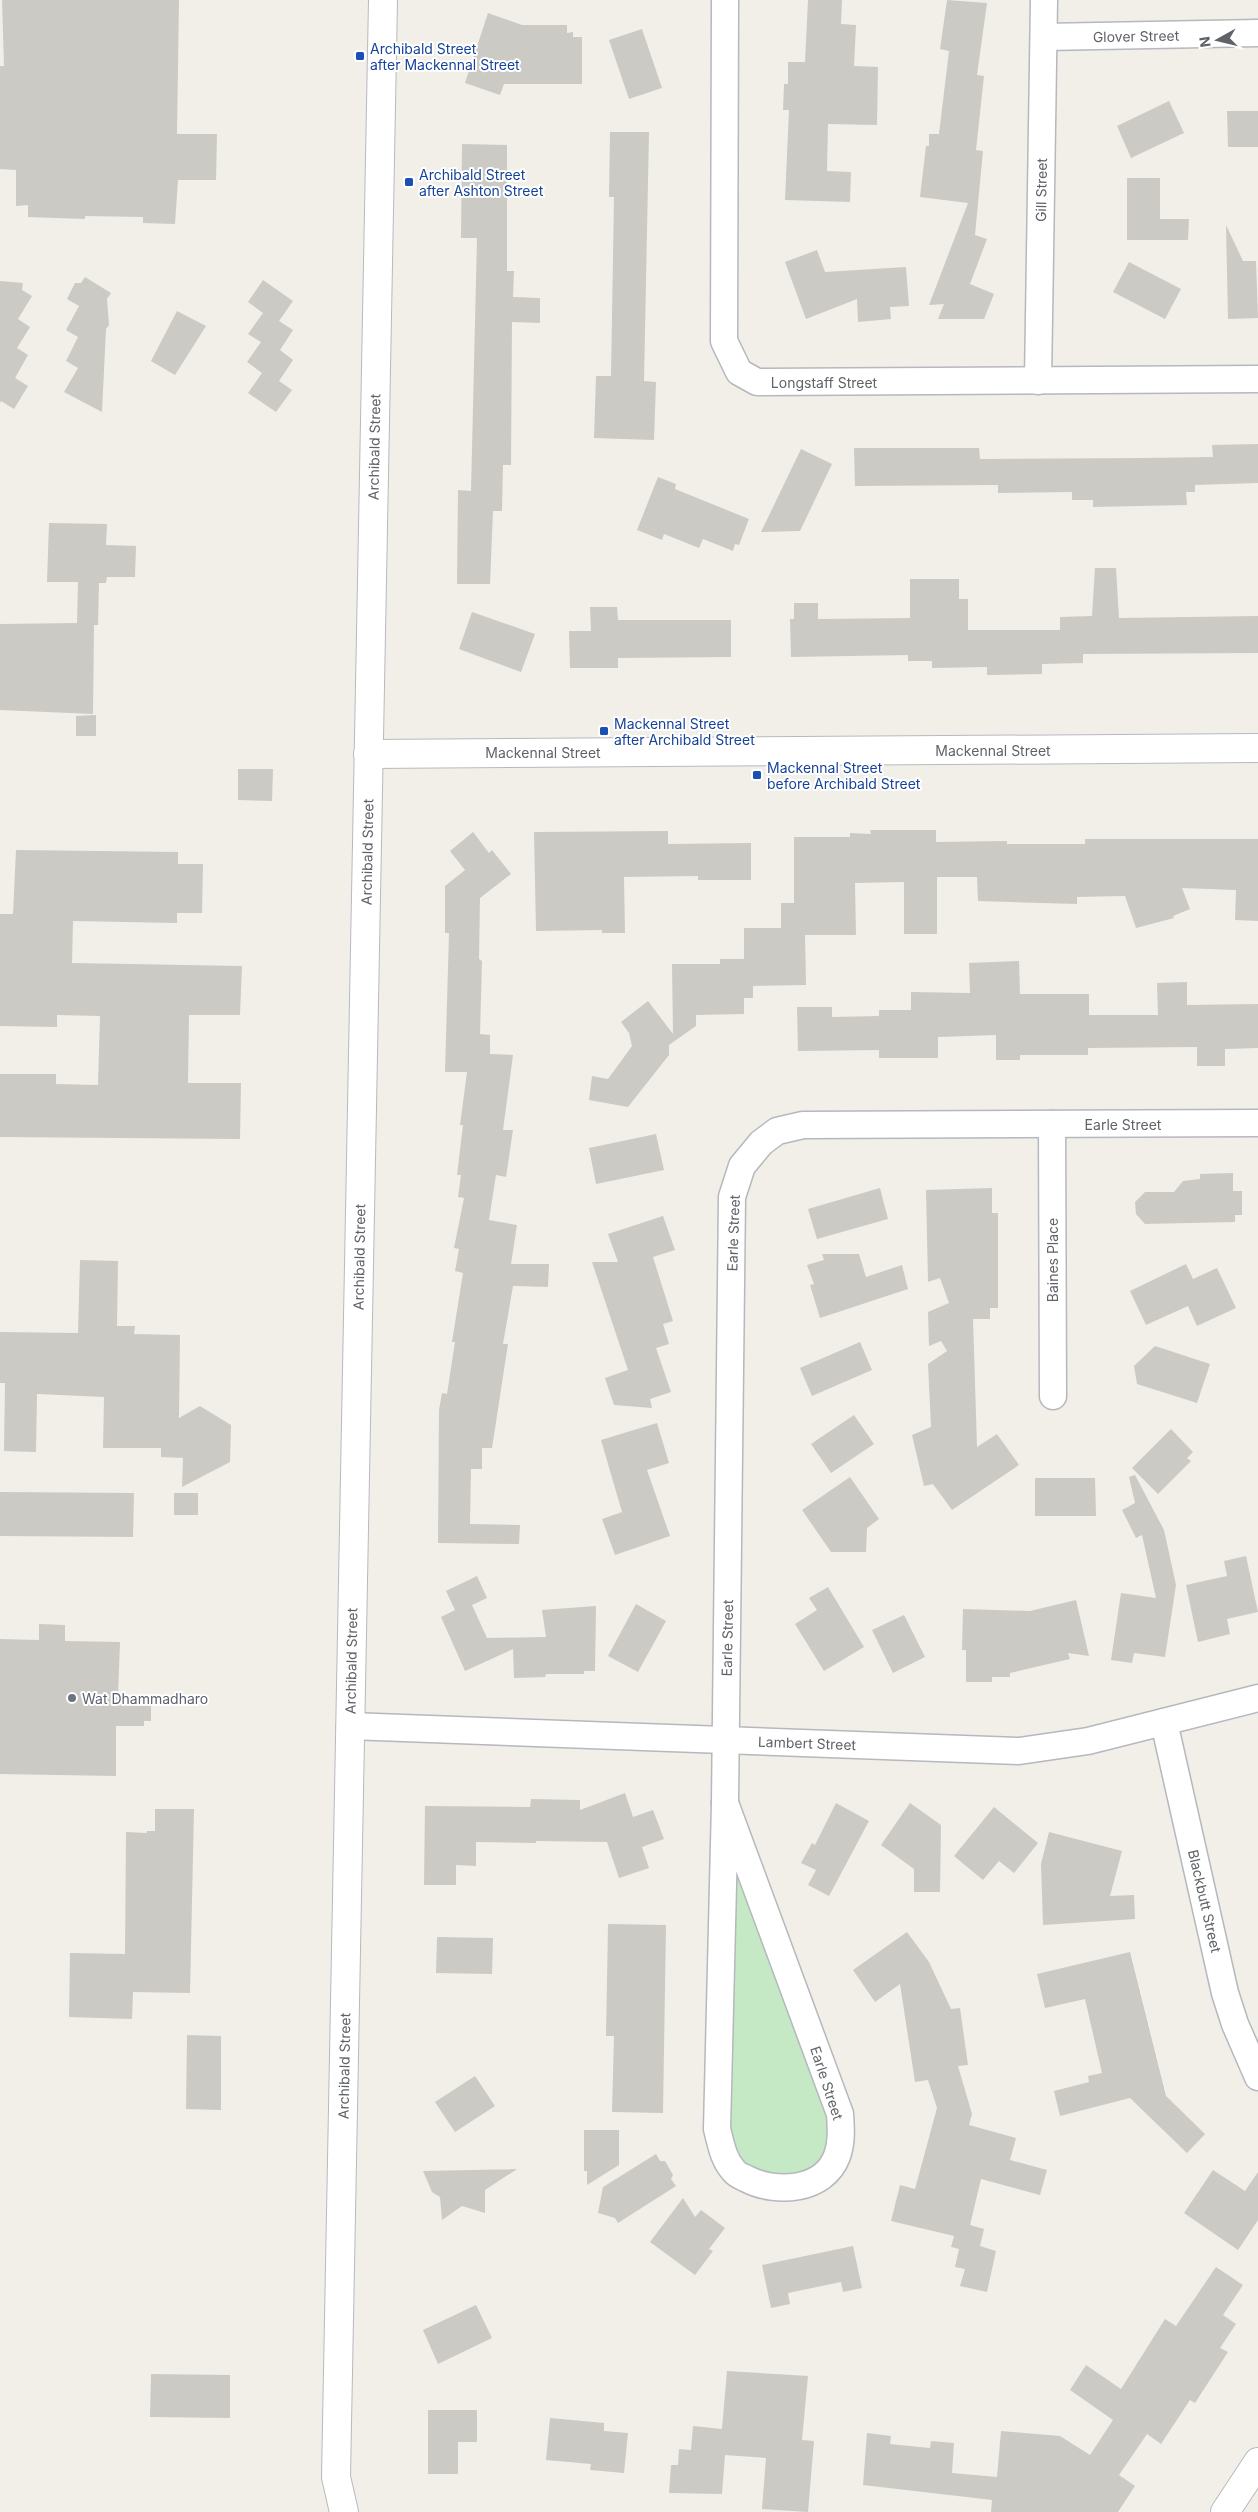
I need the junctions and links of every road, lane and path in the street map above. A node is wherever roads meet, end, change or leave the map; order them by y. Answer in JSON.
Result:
{"nodes":[{"id":1,"x":383,"y":0,"type":"edge"},
{"id":2,"x":725,"y":0,"type":"edge"},
{"id":3,"x":1044,"y":0,"type":"edge"},
{"id":4,"x":1258,"y":33,"type":"edge"},
{"id":5,"x":1044,"y":37,"type":"junction"},
{"id":6,"x":1258,"y":379,"type":"edge"},
{"id":7,"x":1038,"y":381,"type":"junction"},
{"id":8,"x":1258,"y":748,"type":"edge"},
{"id":9,"x":368,"y":754,"type":"junction"},
{"id":10,"x":1258,"y":1123,"type":"edge"},
{"id":11,"x":1052,"y":1124,"type":"junction"},
{"id":12,"x":1053,"y":1396,"type":"dead end"},
{"id":13,"x":1258,"y":1698,"type":"edge"},
{"id":14,"x":1164,"y":1722,"type":"junction"},
{"id":15,"x":350,"y":1726,"type":"junction"},
{"id":16,"x":726,"y":1740,"type":"junction"},
{"id":17,"x":725,"y":1804,"type":"junction"},
{"id":18,"x":1258,"y":2076,"type":"edge"},
{"id":19,"x":1258,"y":2462,"type":"edge"},
{"id":20,"x":344,"y":2512,"type":"edge"},
{"id":21,"x":1225,"y":2512,"type":"edge"}],
"edges":[{"from":1,"to":9,"type":"street","name":"Archibald Street"},
{"from":2,"to":7,"type":"street","name":"Longstaff Street"},
{"from":3,"to":5,"type":"street","name":"Gill Street"},
{"from":4,"to":5,"type":"street","name":"Glover Street"},
{"from":5,"to":7,"type":"street","name":"Gill Street"},
{"from":6,"to":7,"type":"street","name":"Longstaff Street"},
{"from":8,"to":9,"type":"street","name":"Mackennal Street"},
{"from":9,"to":15,"type":"street","name":"Archibald Street"},
{"from":10,"to":11,"type":"street","name":"Earle Street"},
{"from":11,"to":12,"type":"street","name":"Baines Place"},
{"from":11,"to":16,"type":"street","name":"Earle Street"},
{"from":13,"to":14,"type":"street","name":"Lambert Street"},
{"from":14,"to":16,"type":"street","name":"Lambert Street"},
{"from":14,"to":18,"type":"street","name":"Blackbutt Street"},
{"from":15,"to":16,"type":"street","name":"Lambert Street"},
{"from":15,"to":20,"type":"street","name":"Archibald Street"},
{"from":16,"to":17,"type":"street","name":"Earle Street"},
{"from":17,"to":17,"type":"street","name":"Earle Street"},
{"from":19,"to":21,"type":"street"}]}
